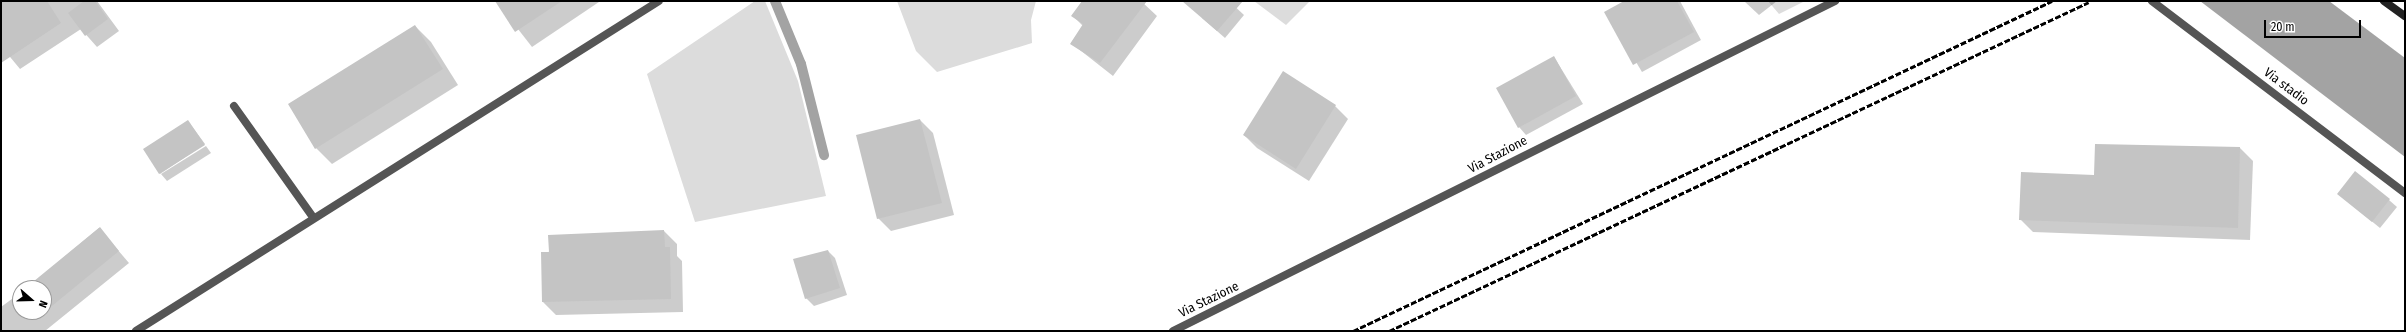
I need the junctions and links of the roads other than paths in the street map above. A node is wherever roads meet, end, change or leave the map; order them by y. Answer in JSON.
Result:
{"nodes":[{"id":1,"x":659,"y":1,"type":"edge"},
{"id":2,"x":1835,"y":1,"type":"edge"},
{"id":3,"x":2152,"y":1,"type":"edge"},
{"id":4,"x":2384,"y":1,"type":"edge"},
{"id":5,"x":2405,"y":16,"type":"edge"},
{"id":6,"x":234,"y":106,"type":"dead end"},
{"id":7,"x":2405,"y":193,"type":"edge"},
{"id":8,"x":313,"y":217,"type":"junction"},
{"id":9,"x":136,"y":331,"type":"edge"},
{"id":10,"x":1173,"y":331,"type":"edge"}],
"edges":[{"from":1,"to":8,"type":"street"},
{"from":2,"to":10,"type":"street","name":"Via Stazione"},
{"from":3,"to":7,"type":"street","name":"Via stadio"},
{"from":4,"to":5,"type":"main road"},
{"from":6,"to":8,"type":"street"},
{"from":8,"to":9,"type":"street"}]}
